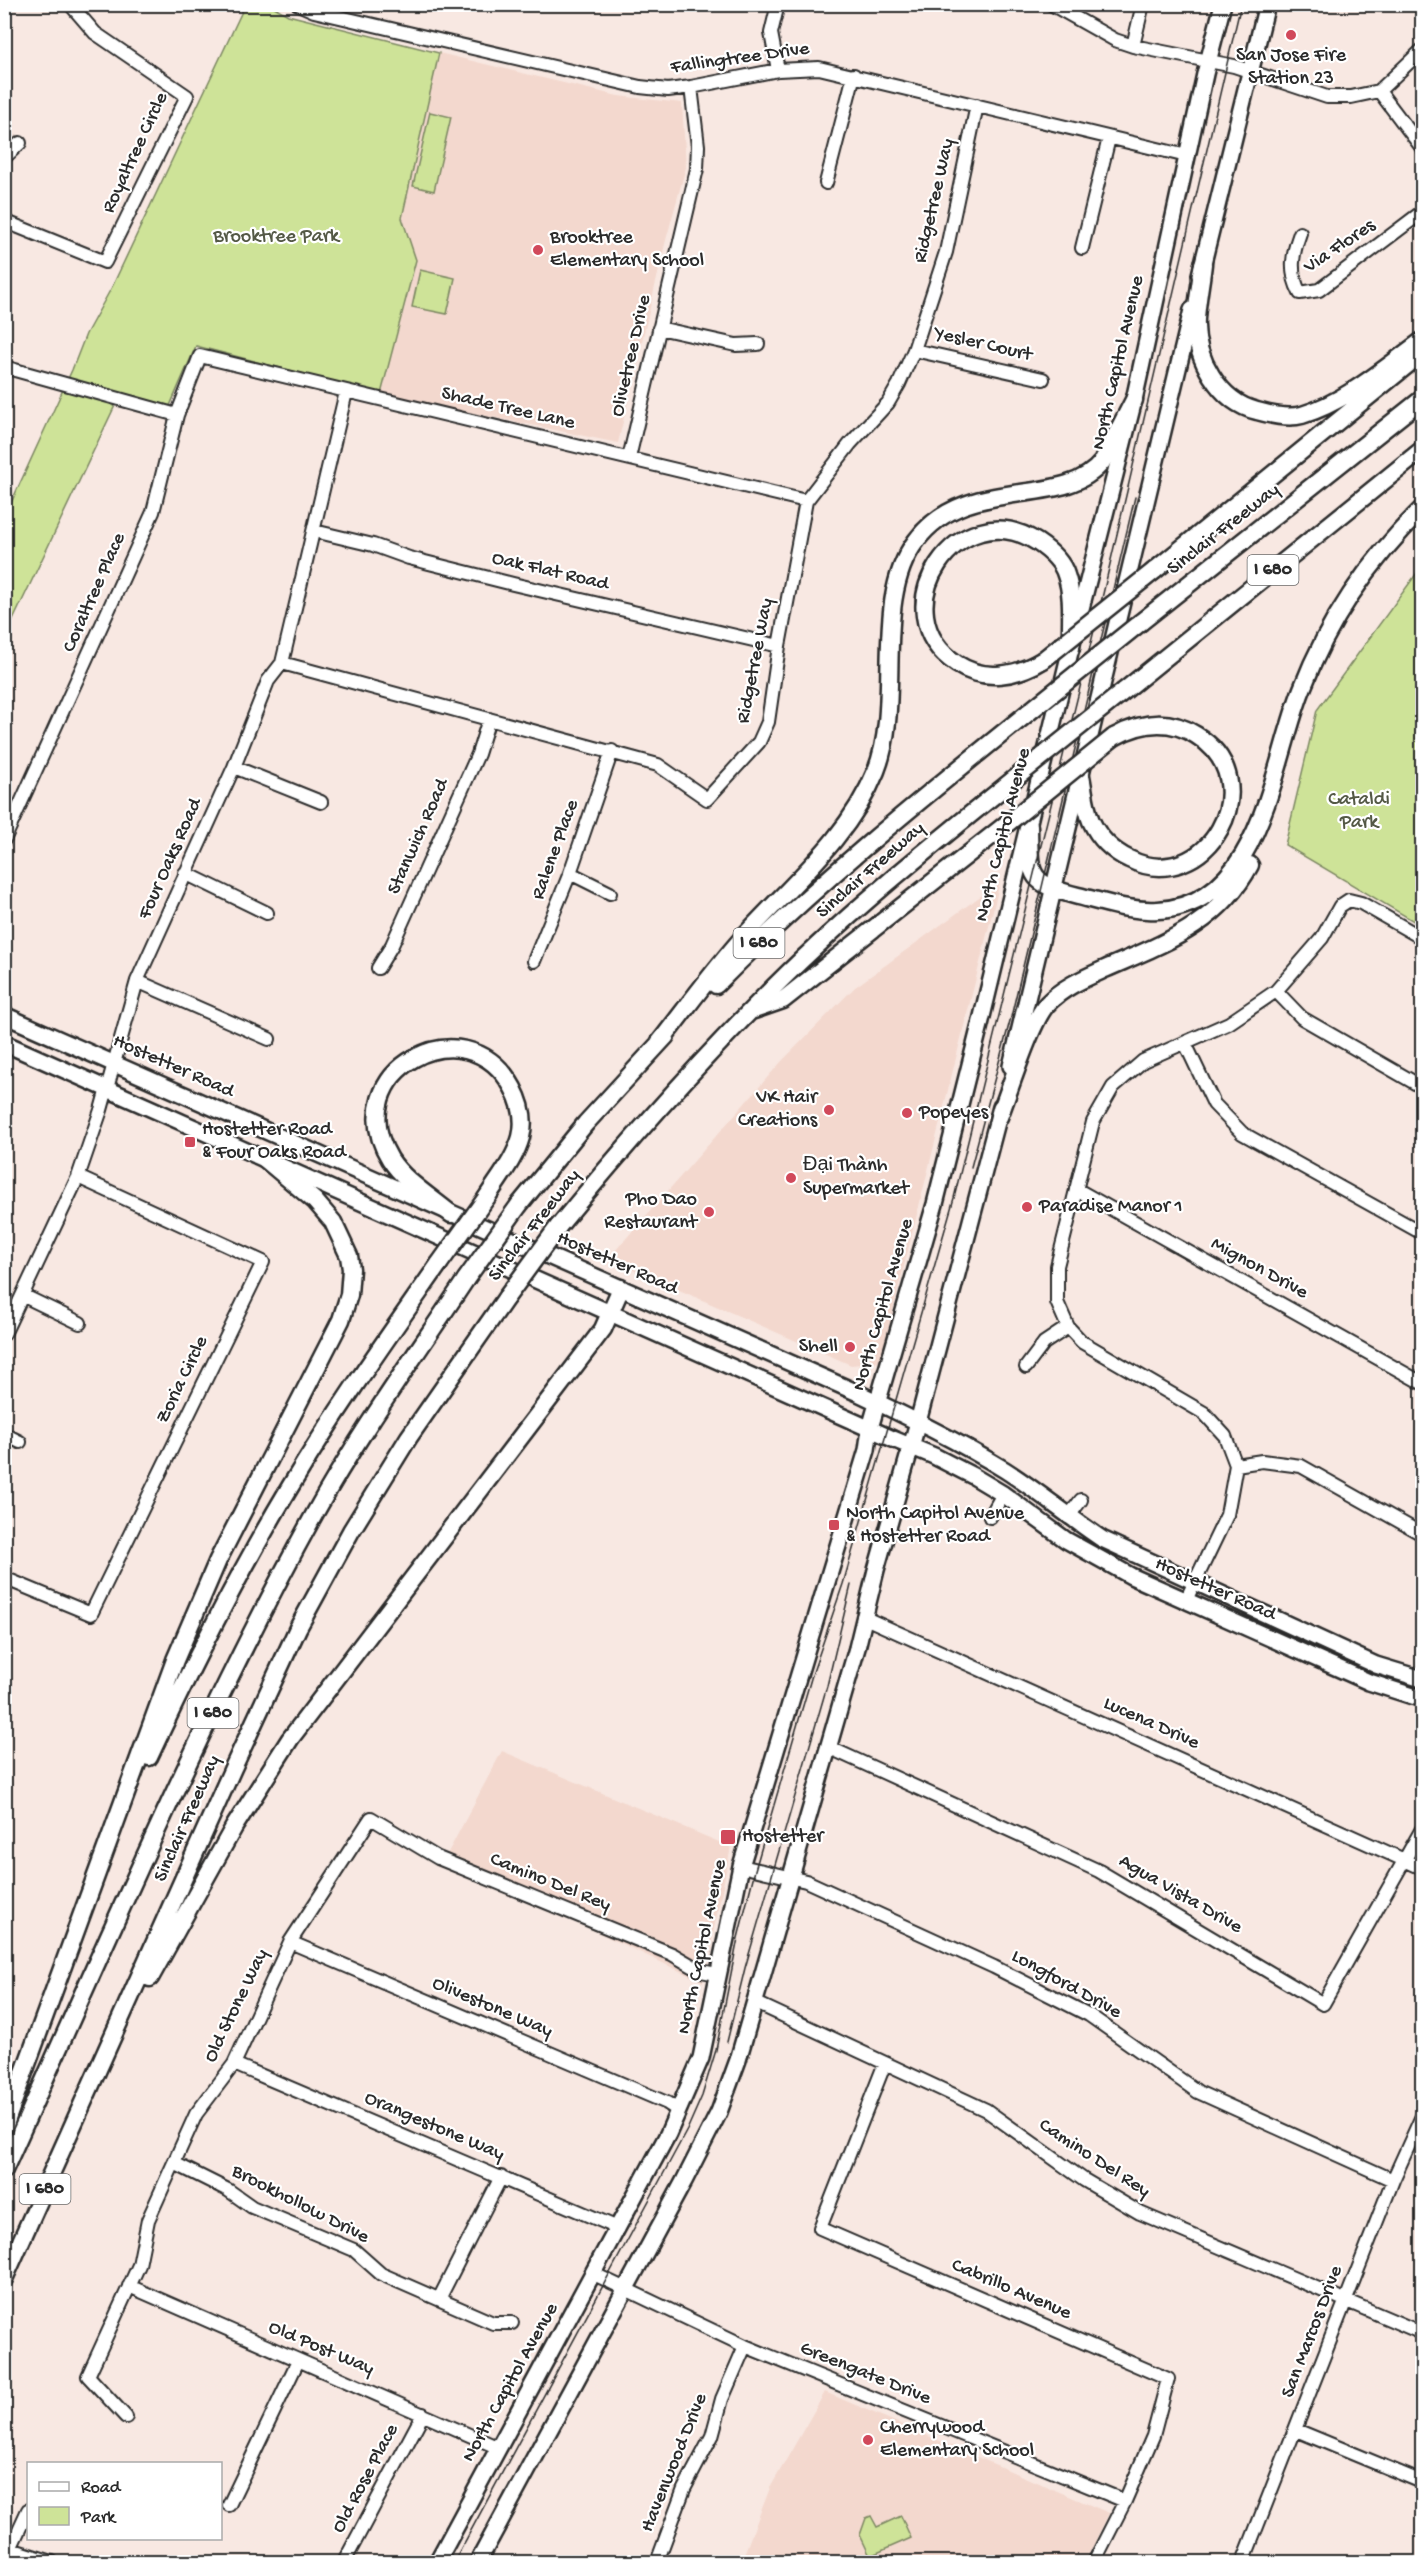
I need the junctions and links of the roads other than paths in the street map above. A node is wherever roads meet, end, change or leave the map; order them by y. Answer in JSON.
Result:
{"nodes":[{"id":1,"x":70,"y":4,"type":"edge"},
{"id":2,"x":298,"y":4,"type":"edge"},
{"id":3,"x":778,"y":4,"type":"edge"},
{"id":4,"x":1051,"y":4,"type":"edge"},
{"id":5,"x":1143,"y":4,"type":"edge"},
{"id":6,"x":1223,"y":4,"type":"edge"},
{"id":7,"x":1267,"y":4,"type":"edge"},
{"id":8,"x":1133,"y":46,"type":"junction"},
{"id":9,"x":1422,"y":50,"type":"edge"},
{"id":10,"x":1208,"y":61,"type":"junction"},
{"id":11,"x":778,"y":70,"type":"junction"},
{"id":12,"x":1250,"y":71,"type":"junction"},
{"id":13,"x":854,"y":75,"type":"junction"},
{"id":14,"x":691,"y":87,"type":"junction"},
{"id":15,"x":1379,"y":91,"type":"junction"},
{"id":16,"x":976,"y":105,"type":"junction"},
{"id":17,"x":1109,"y":138,"type":"junction"},
{"id":18,"x":20,"y":143,"type":"dead end"},
{"id":19,"x":1422,"y":148,"type":"edge"},
{"id":20,"x":1186,"y":156,"type":"junction"},
{"id":21,"x":4,"y":159,"type":"edge"},
{"id":22,"x":826,"y":183,"type":"dead end"},
{"id":23,"x":1422,"y":212,"type":"edge"},
{"id":24,"x":4,"y":220,"type":"edge"},
{"id":25,"x":1300,"y":233,"type":"dead end"},
{"id":26,"x":1082,"y":248,"type":"dead end"},
{"id":27,"x":1203,"y":264,"type":"junction"},
{"id":28,"x":659,"y":328,"type":"junction"},
{"id":29,"x":1422,"y":341,"type":"edge"},
{"id":30,"x":758,"y":344,"type":"dead end"},
{"id":31,"x":914,"y":350,"type":"junction"},
{"id":32,"x":1422,"y":353,"type":"edge"},
{"id":33,"x":200,"y":356,"type":"joint"},
{"id":34,"x":4,"y":367,"type":"edge"},
{"id":35,"x":1043,"y":379,"type":"dead end"},
{"id":36,"x":346,"y":392,"type":"junction"},
{"id":37,"x":1134,"y":399,"type":"junction"},
{"id":38,"x":1422,"y":399,"type":"edge"},
{"id":39,"x":177,"y":415,"type":"junction"},
{"id":40,"x":1422,"y":450,"type":"edge"},
{"id":41,"x":629,"y":458,"type":"junction"},
{"id":42,"x":806,"y":501,"type":"junction"},
{"id":43,"x":1422,"y":509,"type":"edge"},
{"id":44,"x":314,"y":531,"type":"junction"},
{"id":45,"x":779,"y":646,"type":"junction"},
{"id":46,"x":1071,"y":648,"type":"junction"},
{"id":47,"x":282,"y":663,"type":"junction"},
{"id":48,"x":489,"y":719,"type":"junction"},
{"id":49,"x":612,"y":751,"type":"junction"},
{"id":50,"x":234,"y":767,"type":"junction"},
{"id":51,"x":1081,"y":776,"type":"junction"},
{"id":52,"x":321,"y":802,"type":"dead end"},
{"id":53,"x":1265,"y":806,"type":"junction"},
{"id":54,"x":1029,"y":826,"type":"junction"},
{"id":55,"x":4,"y":840,"type":"edge"},
{"id":56,"x":185,"y":873,"type":"junction"},
{"id":57,"x":570,"y":873,"type":"junction"},
{"id":58,"x":1054,"y":890,"type":"junction"},
{"id":59,"x":610,"y":893,"type":"dead end"},
{"id":60,"x":267,"y":913,"type":"dead end"},
{"id":61,"x":1422,"y":938,"type":"edge"},
{"id":62,"x":534,"y":961,"type":"dead end"},
{"id":63,"x":378,"y":968,"type":"dead end"},
{"id":64,"x":137,"y":981,"type":"junction"},
{"id":65,"x":1276,"y":991,"type":"junction"},
{"id":66,"x":750,"y":1012,"type":"junction"},
{"id":67,"x":4,"y":1015,"type":"edge"},
{"id":68,"x":269,"y":1040,"type":"dead end"},
{"id":69,"x":4,"y":1043,"type":"edge"},
{"id":70,"x":659,"y":1043,"type":"junction"},
{"id":71,"x":1185,"y":1043,"type":"junction"},
{"id":72,"x":113,"y":1064,"type":"junction"},
{"id":73,"x":1422,"y":1087,"type":"edge"},
{"id":74,"x":106,"y":1089,"type":"junction"},
{"id":75,"x":999,"y":1117,"type":"junction"},
{"id":76,"x":265,"y":1159,"type":"junction"},
{"id":77,"x":78,"y":1177,"type":"junction"},
{"id":78,"x":1076,"y":1189,"type":"junction"},
{"id":79,"x":451,"y":1214,"type":"junction"},
{"id":80,"x":1422,"y":1233,"type":"edge"},
{"id":81,"x":621,"y":1288,"type":"junction"},
{"id":82,"x":24,"y":1296,"type":"junction"},
{"id":83,"x":612,"y":1312,"type":"junction"},
{"id":84,"x":80,"y":1323,"type":"dead end"},
{"id":85,"x":1068,"y":1327,"type":"junction"},
{"id":86,"x":4,"y":1335,"type":"edge"},
{"id":87,"x":1026,"y":1367,"type":"dead end"},
{"id":88,"x":1422,"y":1383,"type":"edge"},
{"id":89,"x":878,"y":1403,"type":"junction"},
{"id":90,"x":918,"y":1422,"type":"junction"},
{"id":91,"x":870,"y":1428,"type":"junction"},
{"id":92,"x":4,"y":1434,"type":"edge"},
{"id":93,"x":20,"y":1442,"type":"dead end"},
{"id":94,"x":911,"y":1447,"type":"junction"},
{"id":95,"x":1236,"y":1465,"type":"junction"},
{"id":96,"x":1003,"y":1494,"type":"junction"},
{"id":97,"x":1081,"y":1500,"type":"dead end"},
{"id":98,"x":990,"y":1517,"type":"dead end"},
{"id":99,"x":1068,"y":1517,"type":"junction"},
{"id":100,"x":1422,"y":1534,"type":"edge"},
{"id":101,"x":4,"y":1578,"type":"edge"},
{"id":102,"x":1194,"y":1582,"type":"junction"},
{"id":103,"x":1186,"y":1600,"type":"junction"},
{"id":104,"x":863,"y":1617,"type":"junction"},
{"id":105,"x":1422,"y":1680,"type":"edge"},
{"id":106,"x":1422,"y":1700,"type":"edge"},
{"id":107,"x":828,"y":1747,"type":"junction"},
{"id":108,"x":371,"y":1818,"type":"joint"},
{"id":109,"x":1422,"y":1829,"type":"edge"},
{"id":110,"x":1406,"y":1859,"type":"junction"},
{"id":111,"x":741,"y":1866,"type":"junction"},
{"id":112,"x":1422,"y":1868,"type":"edge"},
{"id":113,"x":790,"y":1877,"type":"junction"},
{"id":114,"x":75,"y":1932,"type":"junction"},
{"id":115,"x":290,"y":1942,"type":"junction"},
{"id":116,"x":717,"y":1974,"type":"junction"},
{"id":117,"x":754,"y":2002,"type":"junction"},
{"id":118,"x":885,"y":2063,"type":"junction"},
{"id":119,"x":234,"y":2064,"type":"junction"},
{"id":120,"x":86,"y":2098,"type":"junction"},
{"id":121,"x":679,"y":2111,"type":"junction"},
{"id":122,"x":1422,"y":2116,"type":"edge"},
{"id":123,"x":4,"y":2127,"type":"edge"},
{"id":124,"x":174,"y":2163,"type":"junction"},
{"id":125,"x":4,"y":2170,"type":"edge"},
{"id":126,"x":501,"y":2177,"type":"junction"},
{"id":127,"x":1393,"y":2180,"type":"junction"},
{"id":128,"x":618,"y":2228,"type":"junction"},
{"id":129,"x":594,"y":2274,"type":"junction"},
{"id":130,"x":4,"y":2279,"type":"edge"},
{"id":131,"x":129,"y":2286,"type":"junction"},
{"id":132,"x":626,"y":2290,"type":"junction"},
{"id":133,"x":439,"y":2299,"type":"junction"},
{"id":134,"x":1346,"y":2301,"type":"junction"},
{"id":135,"x":512,"y":2323,"type":"dead end"},
{"id":136,"x":1422,"y":2333,"type":"edge"},
{"id":137,"x":744,"y":2346,"type":"junction"},
{"id":138,"x":298,"y":2361,"type":"junction"},
{"id":139,"x":423,"y":2414,"type":"junction"},
{"id":140,"x":126,"y":2417,"type":"dead end"},
{"id":141,"x":1296,"y":2430,"type":"junction"},
{"id":142,"x":499,"y":2448,"type":"junction"},
{"id":143,"x":1422,"y":2482,"type":"edge"},
{"id":144,"x":1125,"y":2501,"type":"junction"},
{"id":145,"x":229,"y":2505,"type":"dead end"},
{"id":146,"x":27,"y":2512,"type":"edge"},
{"id":147,"x":52,"y":2562,"type":"edge"},
{"id":148,"x":344,"y":2562,"type":"edge"},
{"id":149,"x":437,"y":2562,"type":"edge"},
{"id":150,"x":478,"y":2562,"type":"edge"},
{"id":151,"x":657,"y":2562,"type":"edge"},
{"id":152,"x":1095,"y":2562,"type":"edge"},
{"id":153,"x":1243,"y":2562,"type":"edge"}],
"edges":[{"from":1,"to":24,"type":"street","name":"Royaltree Circle"},
{"from":2,"to":14,"type":"street","name":"Fallingtree Drive"},
{"from":3,"to":11,"type":"street"},
{"from":4,"to":8,"type":"street"},
{"from":5,"to":8,"type":"street"},
{"from":6,"to":10,"type":"main road","name":"North Capitol Avenue"},
{"from":7,"to":12,"type":"main road"},
{"from":8,"to":10,"type":"street"},
{"from":9,"to":15,"type":"street"},
{"from":10,"to":12,"type":"street"},
{"from":10,"to":20,"type":"main road","name":"North Capitol Avenue"},
{"from":11,"to":13,"type":"street","name":"Fallingtree Drive"},
{"from":11,"to":14,"type":"street","name":"Fallingtree Drive"},
{"from":12,"to":15,"type":"street"},
{"from":12,"to":27,"type":"main road"},
{"from":13,"to":16,"type":"street","name":"Fallingtree Drive"},
{"from":13,"to":22,"type":"street"},
{"from":14,"to":28,"type":"street","name":"Olivetree Drive"},
{"from":15,"to":19,"type":"street"},
{"from":16,"to":17,"type":"street","name":"Fallingtree Drive"},
{"from":16,"to":31,"type":"street","name":"Ridgetree Way"},
{"from":17,"to":20,"type":"street","name":"Fallingtree Drive"},
{"from":17,"to":26,"type":"street"},
{"from":18,"to":21,"type":"street"},
{"from":20,"to":37,"type":"main road","name":"North Capitol Avenue"},
{"from":23,"to":25,"type":"street","name":"Via Flores"},
{"from":27,"to":29,"type":"highway"},
{"from":27,"to":51,"type":"main road"},
{"from":28,"to":30,"type":"street"},
{"from":28,"to":41,"type":"street","name":"Olivetree Drive"},
{"from":31,"to":35,"type":"street","name":"Yesler Court"},
{"from":31,"to":42,"type":"street","name":"Ridgetree Way"},
{"from":32,"to":46,"type":"highway","bridge":true},
{"from":33,"to":36,"type":"street","name":"Shade Tree Lane"},
{"from":33,"to":39,"type":"street","name":"Coraltree Place"},
{"from":34,"to":39,"type":"street"},
{"from":36,"to":41,"type":"street","name":"Shade Tree Lane"},
{"from":36,"to":44,"type":"street","name":"Four Oaks Road"},
{"from":37,"to":46,"type":"main road","name":"North Capitol Avenue"},
{"from":37,"to":70,"type":"highway"},
{"from":38,"to":70,"type":"highway","name":"Sinclair Freeway","number":"I 680","bridge":true},
{"from":39,"to":55,"type":"street","name":"Coraltree Place"},
{"from":40,"to":66,"type":"highway","name":"Sinclair Freeway","number":"I 680","bridge":true},
{"from":41,"to":42,"type":"street","name":"Shade Tree Lane"},
{"from":42,"to":45,"type":"street","name":"Ridgetree Way"},
{"from":43,"to":53,"type":"highway"},
{"from":44,"to":45,"type":"street","name":"Oak Flat Road"},
{"from":44,"to":47,"type":"street","name":"Four Oaks Road"},
{"from":45,"to":49,"type":"street","name":"Ridgetree Way"},
{"from":46,"to":54,"type":"main road","name":"North Capitol Avenue"},
{"from":47,"to":48,"type":"street","name":"Ridgetree Way"},
{"from":47,"to":50,"type":"street","name":"Four Oaks Road"},
{"from":48,"to":49,"type":"street","name":"Ridgetree Way"},
{"from":48,"to":63,"type":"street","name":"Stanwich Road"},
{"from":49,"to":57,"type":"street","name":"Ralene Place"},
{"from":50,"to":52,"type":"street"},
{"from":50,"to":56,"type":"street","name":"Four Oaks Road"},
{"from":51,"to":58,"type":"main road"},
{"from":51,"to":66,"type":"highway","bridge":true},
{"from":53,"to":58,"type":"highway"},
{"from":53,"to":75,"type":"highway"},
{"from":54,"to":58,"type":"highway"},
{"from":54,"to":89,"type":"main road","name":"North Capitol Avenue"},
{"from":56,"to":60,"type":"street"},
{"from":56,"to":64,"type":"street","name":"Four Oaks Road"},
{"from":57,"to":59,"type":"street"},
{"from":57,"to":62,"type":"street","name":"Ralene Place"},
{"from":58,"to":75,"type":"main road"},
{"from":61,"to":65,"type":"street"},
{"from":64,"to":68,"type":"street"},
{"from":64,"to":72,"type":"street","name":"Four Oaks Road"},
{"from":65,"to":71,"type":"street"},
{"from":65,"to":73,"type":"street"},
{"from":66,"to":120,"type":"highway","name":"Sinclair Freeway","number":"I 680","bridge":true},
{"from":67,"to":72,"type":"main road","name":"Hostetter Road"},
{"from":69,"to":74,"type":"main road","name":"Hostetter Road"},
{"from":70,"to":125,"type":"highway","name":"Sinclair Freeway","number":"I 680","bridge":true},
{"from":71,"to":78,"type":"street"},
{"from":71,"to":80,"type":"street"},
{"from":72,"to":74,"type":"street","name":"Four Oaks Road"},
{"from":72,"to":79,"type":"main road","name":"Hostetter Road"},
{"from":74,"to":76,"type":"main road","name":"Hostetter Road"},
{"from":74,"to":77,"type":"street","name":"Four Oaks Road"},
{"from":75,"to":90,"type":"main road"},
{"from":76,"to":83,"type":"main road","name":"Hostetter Road"},
{"from":76,"to":114,"type":"highway"},
{"from":77,"to":82,"type":"street","name":"Four Oaks Road"},
{"from":77,"to":101,"type":"street","name":"Zoria Circle"},
{"from":78,"to":85,"type":"street"},
{"from":78,"to":88,"type":"street","name":"Mignon Drive"},
{"from":79,"to":81,"type":"main road","name":"Hostetter Road"},
{"from":79,"to":114,"type":"highway","bridge":true},
{"from":81,"to":83,"type":"highway"},
{"from":81,"to":89,"type":"main road","name":"Hostetter Road"},
{"from":82,"to":84,"type":"street"},
{"from":82,"to":86,"type":"street","name":"Four Oaks Road"},
{"from":83,"to":91,"type":"main road","name":"Hostetter Road"},
{"from":83,"to":120,"type":"highway"},
{"from":85,"to":87,"type":"street"},
{"from":85,"to":95,"type":"street"},
{"from":89,"to":90,"type":"main road","name":"Hostetter Road"},
{"from":89,"to":91,"type":"main road","name":"North Capitol Avenue"},
{"from":90,"to":94,"type":"main road"},
{"from":90,"to":99,"type":"main road","name":"Hostetter Road"},
{"from":91,"to":94,"type":"main road","name":"Hostetter Road"},
{"from":91,"to":111,"type":"main road","name":"North Capitol Avenue"},
{"from":92,"to":93,"type":"street"},
{"from":94,"to":96,"type":"main road","name":"Hostetter Road"},
{"from":94,"to":104,"type":"main road"},
{"from":95,"to":100,"type":"street"},
{"from":95,"to":102,"type":"street"},
{"from":96,"to":98,"type":"street"},
{"from":96,"to":103,"type":"main road","name":"Hostetter Road"},
{"from":97,"to":99,"type":"street"},
{"from":99,"to":102,"type":"main road","name":"Hostetter Road"},
{"from":102,"to":103,"type":"street"},
{"from":102,"to":105,"type":"main road","name":"Hostetter Road"},
{"from":103,"to":106,"type":"main road","name":"Hostetter Road"},
{"from":104,"to":107,"type":"main road"},
{"from":104,"to":110,"type":"street","name":"Lucena Drive"},
{"from":107,"to":110,"type":"street","name":"Agua Vista Drive"},
{"from":107,"to":113,"type":"main road"},
{"from":108,"to":115,"type":"street","name":"Old Stone Way"},
{"from":108,"to":116,"type":"street","name":"Camino Del Rey"},
{"from":109,"to":110,"type":"street","name":"Agua Vista Drive"},
{"from":110,"to":112,"type":"street","name":"Lucena Drive"},
{"from":111,"to":113,"type":"street","name":"Longford Drive"},
{"from":111,"to":116,"type":"main road","name":"North Capitol Avenue"},
{"from":113,"to":117,"type":"main road"},
{"from":113,"to":127,"type":"street","name":"Longford Drive"},
{"from":114,"to":123,"type":"highway"},
{"from":115,"to":119,"type":"street","name":"Old Stone Way"},
{"from":115,"to":121,"type":"street","name":"Olivestone Way"},
{"from":116,"to":121,"type":"main road","name":"North Capitol Avenue"},
{"from":117,"to":118,"type":"street","name":"Camino Del Rey"},
{"from":117,"to":132,"type":"main road"},
{"from":118,"to":134,"type":"street","name":"Camino Del Rey"},
{"from":118,"to":144,"type":"street","name":"Cabrillo Avenue"},
{"from":119,"to":124,"type":"street","name":"Old Stone Way"},
{"from":119,"to":126,"type":"street","name":"Orangestone Way"},
{"from":120,"to":130,"type":"highway","name":"Sinclair Freeway","number":"I 680"},
{"from":121,"to":128,"type":"main road","name":"North Capitol Avenue"},
{"from":122,"to":127,"type":"street","name":"San Marcos Drive"},
{"from":124,"to":131,"type":"street","name":"Old Stone Way"},
{"from":124,"to":133,"type":"street","name":"Brookhollow Drive"},
{"from":126,"to":128,"type":"street","name":"Orangestone Way"},
{"from":126,"to":133,"type":"street"},
{"from":127,"to":134,"type":"street","name":"San Marcos Drive"},
{"from":128,"to":129,"type":"main road","name":"North Capitol Avenue"},
{"from":129,"to":132,"type":"street","name":"Greengate Drive"},
{"from":129,"to":142,"type":"main road","name":"North Capitol Avenue"},
{"from":131,"to":138,"type":"street","name":"Old Post Way"},
{"from":131,"to":140,"type":"street","name":"Old Stone Way"},
{"from":132,"to":137,"type":"street","name":"Greengate Drive"},
{"from":132,"to":150,"type":"main road"},
{"from":133,"to":135,"type":"street","name":"Brookhollow Drive"},
{"from":134,"to":136,"type":"street","name":"Camino Del Rey"},
{"from":134,"to":141,"type":"street","name":"San Marcos Drive"},
{"from":137,"to":144,"type":"street","name":"Greengate Drive"},
{"from":137,"to":151,"type":"street","name":"Havenwood Drive"},
{"from":138,"to":139,"type":"street","name":"Old Post Way"},
{"from":138,"to":145,"type":"street"},
{"from":139,"to":142,"type":"street","name":"Old Post Way"},
{"from":139,"to":148,"type":"street","name":"Old Rose Place"},
{"from":141,"to":143,"type":"street"},
{"from":141,"to":153,"type":"street","name":"San Marcos Drive"},
{"from":142,"to":149,"type":"main road","name":"North Capitol Avenue"},
{"from":144,"to":152,"type":"street","name":"Cabrillo Avenue"},
{"from":146,"to":147,"type":"street"}]}
